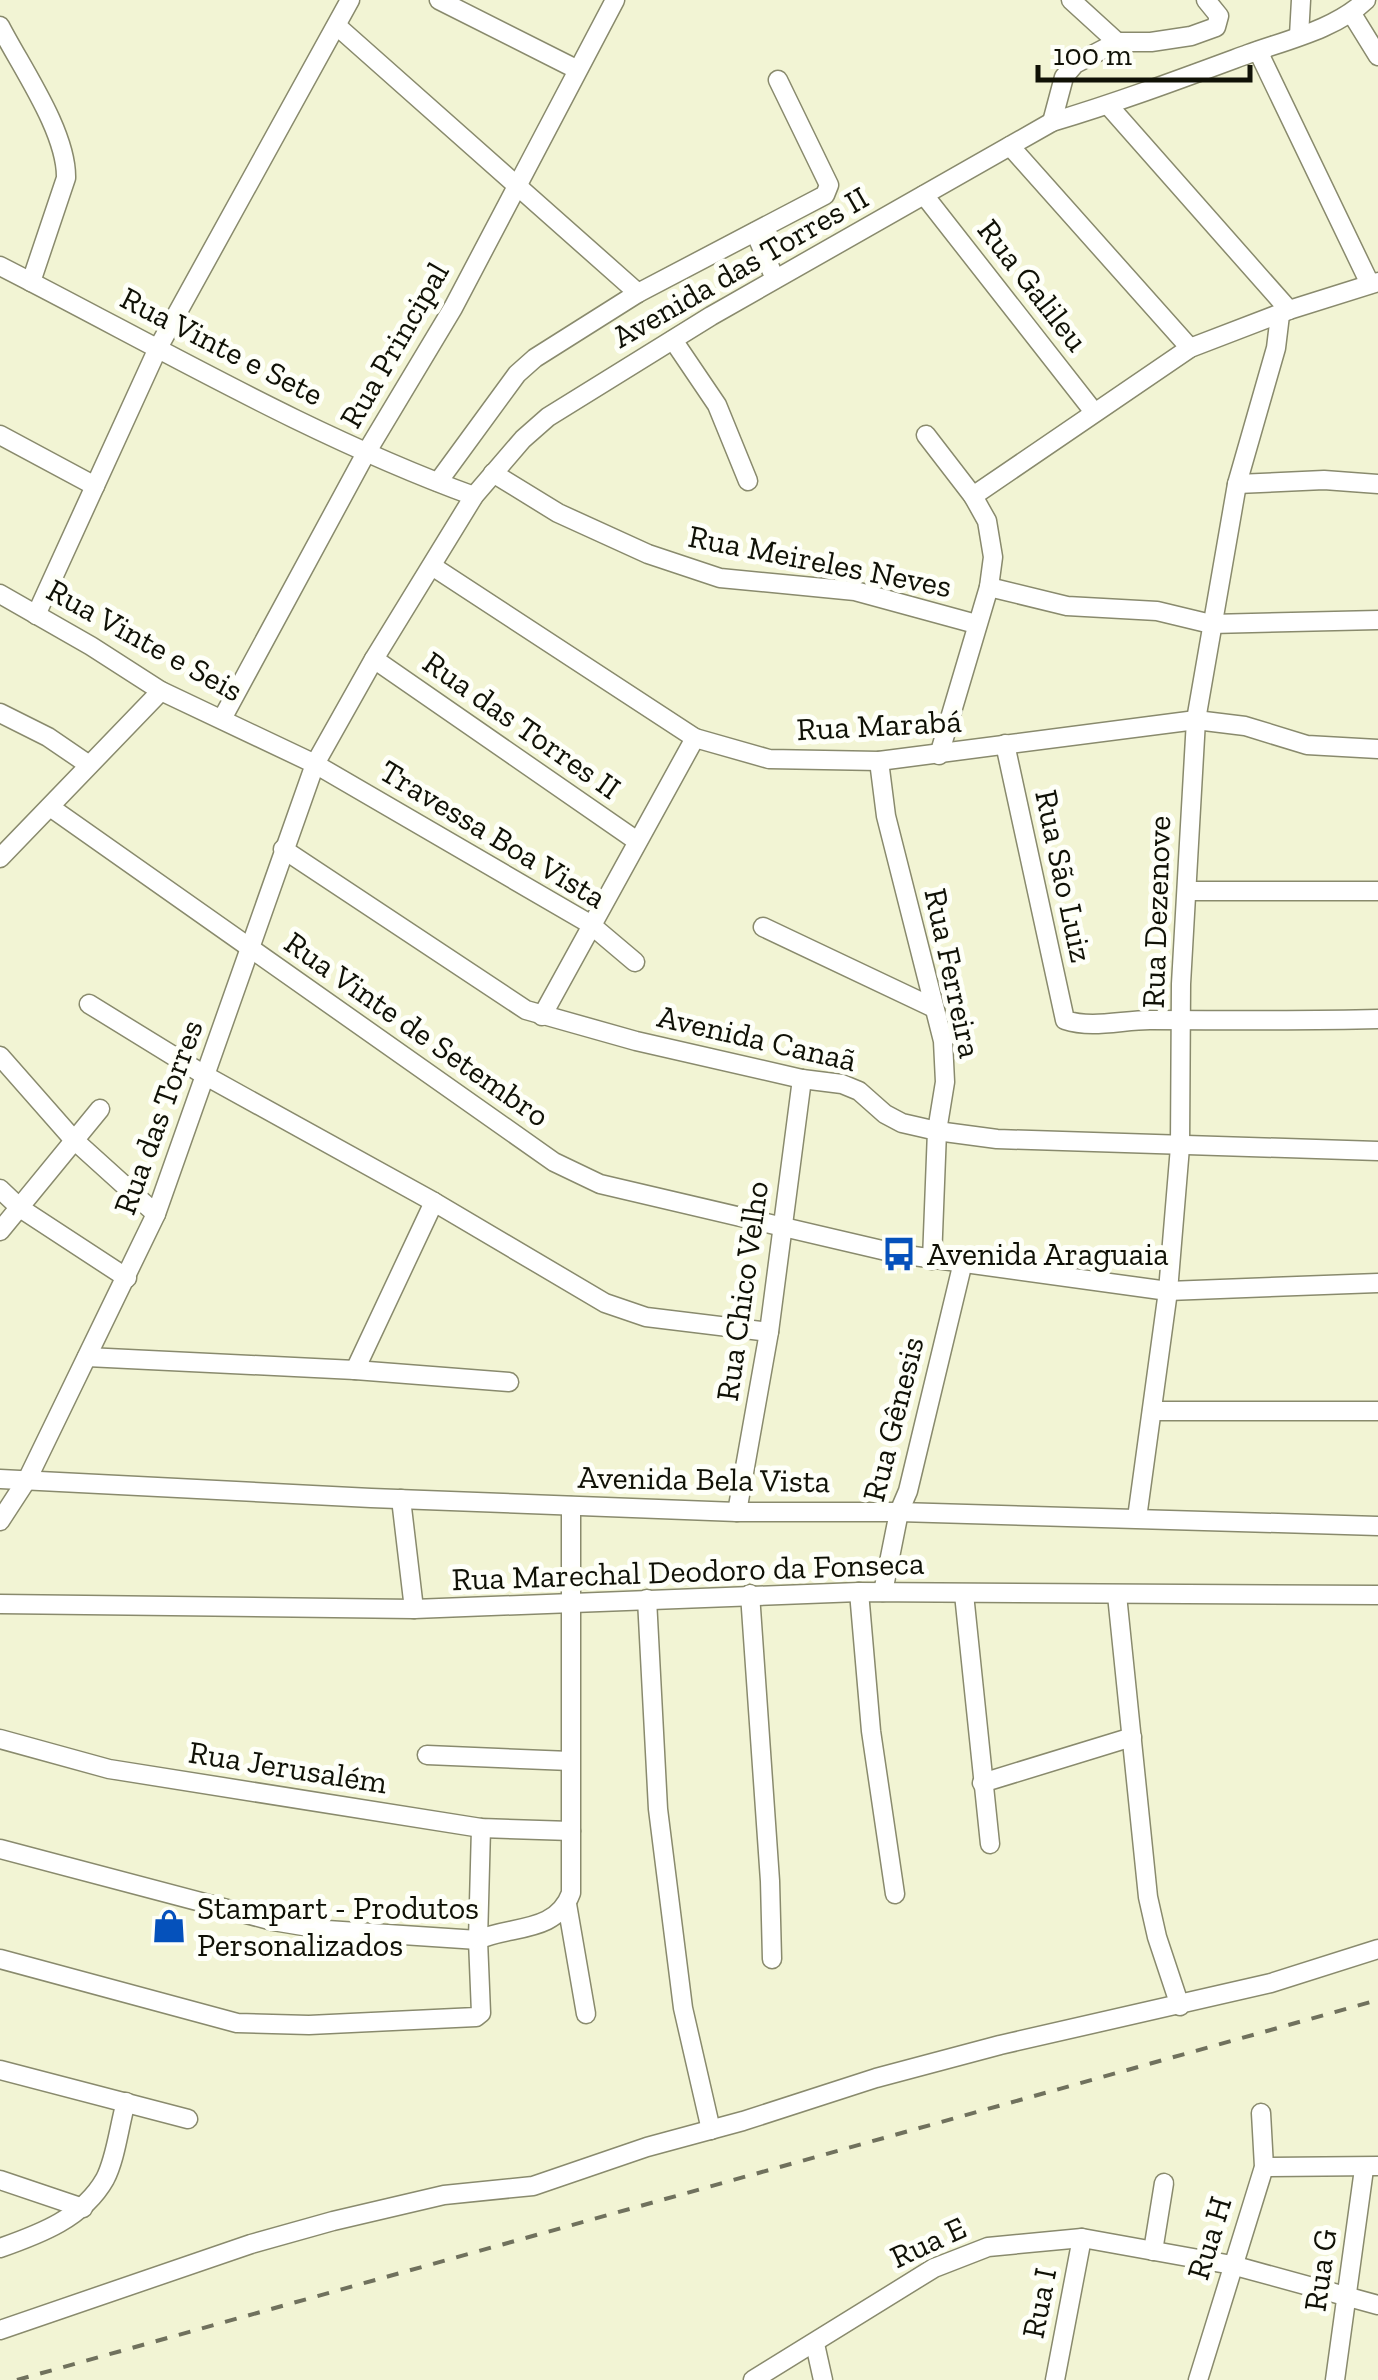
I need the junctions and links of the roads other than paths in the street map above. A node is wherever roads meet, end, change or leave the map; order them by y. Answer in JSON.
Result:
{"nodes":[{"id":1,"x":350,"y":0,"type":"edge"},
{"id":2,"x":439,"y":0,"type":"edge"},
{"id":3,"x":615,"y":0,"type":"edge"},
{"id":4,"x":1072,"y":0,"type":"edge"},
{"id":5,"x":1206,"y":0,"type":"edge"},
{"id":6,"x":1301,"y":0,"type":"edge"},
{"id":7,"x":1359,"y":7,"type":"edge"},
{"id":8,"x":0,"y":26,"type":"edge"},
{"id":9,"x":337,"y":26,"type":"junction"},
{"id":10,"x":1298,"y":36,"type":"junction"},
{"id":11,"x":1117,"y":42,"type":"junction"},
{"id":12,"x":1258,"y":51,"type":"junction"},
{"id":13,"x":1378,"y":56,"type":"edge"},
{"id":14,"x":576,"y":69,"type":"junction"},
{"id":15,"x":778,"y":80,"type":"dead end"},
{"id":16,"x":1108,"y":105,"type":"junction"},
{"id":17,"x":1052,"y":122,"type":"junction"},
{"id":18,"x":1010,"y":146,"type":"junction"},
{"id":19,"x":517,"y":188,"type":"junction"},
{"id":20,"x":924,"y":195,"type":"junction"},
{"id":21,"x":756,"y":232,"type":"junction"},
{"id":22,"x":0,"y":266,"type":"edge"},
{"id":23,"x":775,"y":279,"type":"junction"},
{"id":24,"x":31,"y":282,"type":"junction"},
{"id":25,"x":1374,"y":283,"type":"edge"},
{"id":26,"x":638,"y":293,"type":"junction"},
{"id":27,"x":1284,"y":312,"type":"junction"},
{"id":28,"x":673,"y":340,"type":"junction"},
{"id":29,"x":158,"y":348,"type":"junction"},
{"id":30,"x":1190,"y":348,"type":"junction"},
{"id":31,"x":1094,"y":412,"type":"junction"},
{"id":32,"x":0,"y":435,"type":"edge"},
{"id":33,"x":926,"y":435,"type":"dead end"},
{"id":34,"x":366,"y":453,"type":"junction"},
{"id":35,"x":493,"y":473,"type":"junction"},
{"id":36,"x":748,"y":481,"type":"dead end"},
{"id":37,"x":438,"y":482,"type":"junction"},
{"id":38,"x":1237,"y":484,"type":"junction"},
{"id":39,"x":1378,"y":484,"type":"edge"},
{"id":40,"x":96,"y":486,"type":"junction"},
{"id":41,"x":474,"y":496,"type":"junction"},
{"id":42,"x":973,"y":496,"type":"junction"},
{"id":43,"x":432,"y":566,"type":"junction"},
{"id":44,"x":989,"y":586,"type":"junction"},
{"id":45,"x":0,"y":594,"type":"edge"},
{"id":46,"x":36,"y":614,"type":"junction"},
{"id":47,"x":1378,"y":620,"type":"edge"},
{"id":48,"x":976,"y":624,"type":"junction"},
{"id":49,"x":1212,"y":624,"type":"junction"},
{"id":50,"x":374,"y":660,"type":"junction"},
{"id":51,"x":161,"y":692,"type":"junction"},
{"id":52,"x":0,"y":712,"type":"edge"},
{"id":53,"x":222,"y":719,"type":"junction"},
{"id":54,"x":1196,"y":720,"type":"junction"},
{"id":55,"x":695,"y":738,"type":"junction"},
{"id":56,"x":1005,"y":744,"type":"junction"},
{"id":57,"x":1378,"y":749,"type":"edge"},
{"id":58,"x":939,"y":755,"type":"junction"},
{"id":59,"x":879,"y":761,"type":"junction"},
{"id":60,"x":315,"y":764,"type":"junction"},
{"id":61,"x":89,"y":765,"type":"junction"},
{"id":62,"x":50,"y":807,"type":"junction"},
{"id":63,"x":637,"y":841,"type":"junction"},
{"id":64,"x":283,"y":849,"type":"junction"},
{"id":65,"x":0,"y":858,"type":"edge"},
{"id":66,"x":1187,"y":891,"type":"junction"},
{"id":67,"x":1378,"y":891,"type":"edge"},
{"id":68,"x":590,"y":924,"type":"junction"},
{"id":69,"x":763,"y":927,"type":"dead end"},
{"id":70,"x":250,"y":948,"type":"junction"},
{"id":71,"x":635,"y":962,"type":"dead end"},
{"id":72,"x":89,"y":1004,"type":"dead end"},
{"id":73,"x":934,"y":1008,"type":"junction"},
{"id":74,"x":542,"y":1016,"type":"junction"},
{"id":75,"x":1378,"y":1018,"type":"edge"},
{"id":76,"x":1182,"y":1020,"type":"junction"},
{"id":77,"x":0,"y":1056,"type":"edge"},
{"id":78,"x":206,"y":1076,"type":"junction"},
{"id":79,"x":802,"y":1079,"type":"junction"},
{"id":80,"x":100,"y":1109,"type":"dead end"},
{"id":81,"x":937,"y":1131,"type":"junction"},
{"id":82,"x":73,"y":1138,"type":"junction"},
{"id":83,"x":1180,"y":1147,"type":"junction"},
{"id":84,"x":1378,"y":1151,"type":"edge"},
{"id":85,"x":0,"y":1189,"type":"edge"},
{"id":86,"x":434,"y":1202,"type":"junction"},
{"id":87,"x":20,"y":1208,"type":"junction"},
{"id":88,"x":156,"y":1214,"type":"junction"},
{"id":89,"x":782,"y":1227,"type":"junction"},
{"id":90,"x":0,"y":1231,"type":"edge"},
{"id":91,"x":932,"y":1260,"type":"junction"},
{"id":92,"x":963,"y":1262,"type":"junction"},
{"id":93,"x":127,"y":1278,"type":"junction"},
{"id":94,"x":1378,"y":1283,"type":"edge"},
{"id":95,"x":1168,"y":1291,"type":"junction"},
{"id":96,"x":769,"y":1332,"type":"junction"},
{"id":97,"x":88,"y":1356,"type":"junction"},
{"id":98,"x":355,"y":1370,"type":"junction"},
{"id":99,"x":509,"y":1382,"type":"dead end"},
{"id":100,"x":1152,"y":1411,"type":"junction"},
{"id":101,"x":1378,"y":1411,"type":"edge"},
{"id":102,"x":28,"y":1478,"type":"junction"},
{"id":103,"x":0,"y":1479,"type":"edge"},
{"id":104,"x":400,"y":1499,"type":"junction"},
{"id":105,"x":571,"y":1506,"type":"junction"},
{"id":106,"x":737,"y":1512,"type":"junction"},
{"id":107,"x":899,"y":1512,"type":"junction"},
{"id":108,"x":1137,"y":1518,"type":"junction"},
{"id":109,"x":0,"y":1521,"type":"edge"},
{"id":110,"x":1378,"y":1526,"type":"edge"},
{"id":111,"x":859,"y":1592,"type":"junction"},
{"id":112,"x":883,"y":1592,"type":"junction"},
{"id":113,"x":750,"y":1594,"type":"junction"},
{"id":114,"x":964,"y":1594,"type":"junction"},
{"id":115,"x":1117,"y":1595,"type":"junction"},
{"id":116,"x":1378,"y":1595,"type":"edge"},
{"id":117,"x":647,"y":1599,"type":"junction"},
{"id":118,"x":569,"y":1602,"type":"junction"},
{"id":119,"x":0,"y":1604,"type":"edge"},
{"id":120,"x":414,"y":1609,"type":"junction"},
{"id":121,"x":1132,"y":1737,"type":"junction"},
{"id":122,"x":0,"y":1739,"type":"edge"},
{"id":123,"x":428,"y":1755,"type":"dead end"},
{"id":124,"x":570,"y":1761,"type":"junction"},
{"id":125,"x":982,"y":1783,"type":"junction"},
{"id":126,"x":481,"y":1828,"type":"junction"},
{"id":127,"x":571,"y":1831,"type":"junction"},
{"id":128,"x":990,"y":1844,"type":"dead end"},
{"id":129,"x":0,"y":1849,"type":"edge"},
{"id":130,"x":895,"y":1894,"type":"dead end"},
{"id":131,"x":569,"y":1898,"type":"junction"},
{"id":132,"x":478,"y":1940,"type":"junction"},
{"id":133,"x":1378,"y":1950,"type":"edge"},
{"id":134,"x":0,"y":1959,"type":"edge"},
{"id":135,"x":772,"y":1959,"type":"dead end"},
{"id":136,"x":1180,"y":2006,"type":"junction"},
{"id":137,"x":586,"y":2014,"type":"dead end"},
{"id":138,"x":0,"y":2070,"type":"edge"},
{"id":139,"x":126,"y":2102,"type":"junction"},
{"id":140,"x":1261,"y":2113,"type":"dead end"},
{"id":141,"x":188,"y":2119,"type":"dead end"},
{"id":142,"x":711,"y":2130,"type":"junction"},
{"id":143,"x":1264,"y":2167,"type":"junction"},
{"id":144,"x":1371,"y":2168,"type":"edge"},
{"id":145,"x":0,"y":2180,"type":"edge"},
{"id":146,"x":1164,"y":2183,"type":"dead end"},
{"id":147,"x":82,"y":2208,"type":"junction"},
{"id":148,"x":1082,"y":2238,"type":"junction"},
{"id":149,"x":0,"y":2248,"type":"edge"},
{"id":150,"x":1153,"y":2251,"type":"junction"},
{"id":151,"x":1232,"y":2264,"type":"junction"},
{"id":152,"x":1348,"y":2295,"type":"junction"},
{"id":153,"x":1378,"y":2305,"type":"edge"},
{"id":154,"x":0,"y":2330,"type":"edge"},
{"id":155,"x":815,"y":2344,"type":"junction"},
{"id":156,"x":753,"y":2380,"type":"edge"},
{"id":157,"x":822,"y":2380,"type":"edge"},
{"id":158,"x":1055,"y":2380,"type":"edge"},
{"id":159,"x":1198,"y":2380,"type":"edge"},
{"id":160,"x":1335,"y":2380,"type":"edge"}],
"edges":[{"from":1,"to":9,"type":"street"},
{"from":2,"to":14,"type":"street"},
{"from":3,"to":14,"type":"street","name":"Rua Principal"},
{"from":4,"to":11,"type":"street"},
{"from":5,"to":11,"type":"street"},
{"from":6,"to":10,"type":"street"},
{"from":7,"to":10,"type":"street","name":"Avenida das Torres II"},
{"from":7,"to":13,"type":"street"},
{"from":8,"to":24,"type":"street"},
{"from":9,"to":19,"type":"street"},
{"from":9,"to":29,"type":"street"},
{"from":10,"to":12,"type":"street","name":"Avenida das Torres II"},
{"from":11,"to":17,"type":"street"},
{"from":12,"to":16,"type":"street","name":"Avenida das Torres II"},
{"from":12,"to":25,"type":"street"},
{"from":14,"to":19,"type":"street","name":"Rua Principal"},
{"from":15,"to":21,"type":"street"},
{"from":16,"to":17,"type":"street","name":"Avenida das Torres II"},
{"from":16,"to":27,"type":"street"},
{"from":17,"to":18,"type":"street","name":"Avenida das Torres II"},
{"from":18,"to":20,"type":"street","name":"Avenida das Torres II"},
{"from":18,"to":30,"type":"street"},
{"from":19,"to":26,"type":"street"},
{"from":19,"to":34,"type":"street","name":"Rua Principal"},
{"from":20,"to":23,"type":"street","name":"Avenida das Torres II"},
{"from":20,"to":31,"type":"street","name":"Rua Galileu"},
{"from":21,"to":23,"type":"street"},
{"from":21,"to":26,"type":"street"},
{"from":22,"to":24,"type":"street","name":"Rua Vinte e Sete"},
{"from":23,"to":28,"type":"street","name":"Avenida das Torres II"},
{"from":24,"to":29,"type":"street","name":"Rua Vinte e Sete"},
{"from":25,"to":27,"type":"street"},
{"from":26,"to":37,"type":"street"},
{"from":27,"to":30,"type":"street"},
{"from":27,"to":38,"type":"street","name":"Rua Dezenove"},
{"from":28,"to":35,"type":"street","name":"Avenida das Torres II"},
{"from":28,"to":36,"type":"street"},
{"from":29,"to":34,"type":"street","name":"Rua Vinte e Sete"},
{"from":29,"to":40,"type":"street"},
{"from":30,"to":31,"type":"street"},
{"from":31,"to":42,"type":"street"},
{"from":32,"to":40,"type":"street"},
{"from":33,"to":42,"type":"street"},
{"from":34,"to":37,"type":"street","name":"Rua Vinte e Sete"},
{"from":34,"to":53,"type":"street","name":"Rua Principal"},
{"from":35,"to":41,"type":"street","name":"Avenida das Torres II"},
{"from":35,"to":48,"type":"street","name":"Rua Meireles Neves"},
{"from":37,"to":41,"type":"street","name":"Rua Vinte e Sete"},
{"from":38,"to":39,"type":"street"},
{"from":38,"to":49,"type":"street","name":"Rua Dezenove"},
{"from":40,"to":46,"type":"street"},
{"from":41,"to":43,"type":"street","name":"Avenida das Torres II"},
{"from":42,"to":44,"type":"street"},
{"from":43,"to":50,"type":"street","name":"Avenida das Torres II"},
{"from":43,"to":55,"type":"street","name":"Rua Marabá"},
{"from":44,"to":48,"type":"street"},
{"from":44,"to":49,"type":"street","name":"Rua Meireles Neves"},
{"from":45,"to":46,"type":"street","name":"Rua Vinte e Seis"},
{"from":46,"to":51,"type":"street","name":"Rua Vinte e Seis"},
{"from":47,"to":49,"type":"street","name":"Rua Meireles Neves"},
{"from":48,"to":58,"type":"street"},
{"from":49,"to":54,"type":"street","name":"Rua Dezenove"},
{"from":50,"to":60,"type":"street","name":"Avenida das Torres II"},
{"from":50,"to":63,"type":"street","name":"Rua das Torres II"},
{"from":51,"to":53,"type":"street","name":"Rua Vinte e Seis"},
{"from":51,"to":61,"type":"street"},
{"from":52,"to":61,"type":"street"},
{"from":53,"to":60,"type":"street","name":"Rua Vinte e Seis"},
{"from":54,"to":56,"type":"street","name":"Rua Marabá"},
{"from":54,"to":57,"type":"street","name":"Rua Marabá"},
{"from":54,"to":66,"type":"street","name":"Rua Dezenove"},
{"from":55,"to":59,"type":"street","name":"Rua Marabá"},
{"from":55,"to":63,"type":"street"},
{"from":56,"to":58,"type":"street","name":"Rua Marabá"},
{"from":56,"to":76,"type":"street","name":"Rua São Luiz"},
{"from":58,"to":59,"type":"street","name":"Rua Marabá"},
{"from":59,"to":73,"type":"street","name":"Rua Ferreira"},
{"from":60,"to":64,"type":"street","name":"Rua das Torres"},
{"from":60,"to":68,"type":"street","name":"Travessa Boa Vista"},
{"from":61,"to":62,"type":"street"},
{"from":62,"to":65,"type":"street"},
{"from":62,"to":70,"type":"street","name":"Rua Vinte de Setembro"},
{"from":63,"to":68,"type":"street"},
{"from":64,"to":70,"type":"street","name":"Rua das Torres"},
{"from":64,"to":74,"type":"street","name":"Avenida Canaã"},
{"from":66,"to":67,"type":"street"},
{"from":66,"to":76,"type":"street","name":"Rua Dezenove"},
{"from":68,"to":71,"type":"street","name":"Travessa Boa Vista"},
{"from":68,"to":74,"type":"street"},
{"from":69,"to":73,"type":"street"},
{"from":70,"to":78,"type":"street","name":"Rua das Torres"},
{"from":70,"to":89,"type":"street","name":"Rua Vinte de Setembro"},
{"from":72,"to":78,"type":"street"},
{"from":73,"to":81,"type":"street","name":"Rua Ferreira"},
{"from":74,"to":79,"type":"street","name":"Avenida Canaã"},
{"from":75,"to":76,"type":"street"},
{"from":76,"to":83,"type":"street","name":"Rua Dezenove"},
{"from":77,"to":82,"type":"street"},
{"from":78,"to":86,"type":"street"},
{"from":78,"to":88,"type":"street","name":"Rua das Torres"},
{"from":79,"to":81,"type":"street","name":"Avenida Canaã"},
{"from":79,"to":89,"type":"street","name":"Rua Chico Velho"},
{"from":80,"to":82,"type":"street"},
{"from":81,"to":83,"type":"street","name":"Avenida Canaã"},
{"from":81,"to":91,"type":"street","name":"Rua Ferreira"},
{"from":82,"to":87,"type":"street"},
{"from":82,"to":88,"type":"street"},
{"from":83,"to":84,"type":"street","name":"Avenida Canaã"},
{"from":83,"to":95,"type":"street","name":"Rua Dezenove"},
{"from":85,"to":87,"type":"street"},
{"from":86,"to":96,"type":"street"},
{"from":86,"to":98,"type":"street"},
{"from":87,"to":90,"type":"street"},
{"from":87,"to":93,"type":"street"},
{"from":88,"to":93,"type":"street","name":"Rua das Torres"},
{"from":89,"to":91,"type":"street"},
{"from":89,"to":96,"type":"street","name":"Rua Chico Velho"},
{"from":91,"to":92,"type":"street"},
{"from":92,"to":95,"type":"street"},
{"from":92,"to":107,"type":"street","name":"Rua Gênesis"},
{"from":93,"to":97,"type":"street","name":"Rua das Torres"},
{"from":94,"to":95,"type":"street"},
{"from":95,"to":100,"type":"street","name":"Rua Dezenove"},
{"from":96,"to":106,"type":"street","name":"Rua Chico Velho"},
{"from":97,"to":98,"type":"street"},
{"from":97,"to":102,"type":"street","name":"Rua das Torres"},
{"from":98,"to":99,"type":"street"},
{"from":100,"to":101,"type":"street"},
{"from":100,"to":108,"type":"street","name":"Rua Dezenove"},
{"from":102,"to":103,"type":"street","name":"Avenida Bela Vista"},
{"from":102,"to":104,"type":"street","name":"Avenida Bela Vista"},
{"from":102,"to":109,"type":"street","name":"Rua das Torres"},
{"from":104,"to":105,"type":"street","name":"Avenida Bela Vista"},
{"from":104,"to":120,"type":"street"},
{"from":105,"to":106,"type":"street","name":"Avenida Bela Vista"},
{"from":105,"to":118,"type":"street"},
{"from":106,"to":107,"type":"street","name":"Avenida Bela Vista"},
{"from":107,"to":108,"type":"street","name":"Avenida Bela Vista"},
{"from":107,"to":112,"type":"street","name":"Rua Gênesis"},
{"from":108,"to":110,"type":"street","name":"Avenida Bela Vista"},
{"from":111,"to":112,"type":"street","name":"Rua Marechal Deodoro da Fonseca"},
{"from":111,"to":113,"type":"street","name":"Rua Marechal Deodoro da Fonseca"},
{"from":111,"to":130,"type":"street"},
{"from":112,"to":114,"type":"street","name":"Rua Marechal Deodoro da Fonseca"},
{"from":113,"to":117,"type":"street","name":"Rua Marechal Deodoro da Fonseca"},
{"from":113,"to":135,"type":"street"},
{"from":114,"to":115,"type":"street","name":"Rua Marechal Deodoro da Fonseca"},
{"from":114,"to":125,"type":"street"},
{"from":115,"to":116,"type":"street","name":"Rua Marechal Deodoro da Fonseca"},
{"from":115,"to":121,"type":"street"},
{"from":117,"to":118,"type":"street","name":"Rua Marechal Deodoro da Fonseca"},
{"from":117,"to":142,"type":"street"},
{"from":118,"to":120,"type":"street","name":"Rua Marechal Deodoro da Fonseca"},
{"from":118,"to":124,"type":"street"},
{"from":119,"to":120,"type":"street","name":"Rua Marechal Deodoro da Fonseca"},
{"from":121,"to":125,"type":"street"},
{"from":121,"to":136,"type":"street"},
{"from":122,"to":126,"type":"street","name":"Rua Jerusalém"},
{"from":123,"to":124,"type":"street"},
{"from":124,"to":127,"type":"street"},
{"from":125,"to":128,"type":"street"},
{"from":126,"to":127,"type":"street","name":"Rua Jerusalém"},
{"from":126,"to":132,"type":"street"},
{"from":127,"to":131,"type":"street"},
{"from":129,"to":132,"type":"street"},
{"from":131,"to":132,"type":"street"},
{"from":131,"to":137,"type":"street"},
{"from":132,"to":134,"type":"street"},
{"from":133,"to":136,"type":"street"},
{"from":136,"to":142,"type":"street"},
{"from":138,"to":139,"type":"street"},
{"from":139,"to":141,"type":"street"},
{"from":139,"to":147,"type":"street"},
{"from":140,"to":143,"type":"street","name":"Rua H"},
{"from":142,"to":154,"type":"street"},
{"from":143,"to":144,"type":"street"},
{"from":143,"to":151,"type":"street","name":"Rua H"},
{"from":144,"to":152,"type":"street","name":"Rua G"},
{"from":145,"to":147,"type":"street"},
{"from":146,"to":150,"type":"street"},
{"from":147,"to":149,"type":"street"},
{"from":148,"to":150,"type":"street","name":"Rua E"},
{"from":148,"to":155,"type":"street","name":"Rua E"},
{"from":148,"to":158,"type":"street","name":"Rua I"},
{"from":150,"to":151,"type":"street","name":"Rua E"},
{"from":151,"to":152,"type":"street","name":"Rua E"},
{"from":151,"to":159,"type":"street","name":"Rua H"},
{"from":152,"to":153,"type":"street","name":"Rua E"},
{"from":152,"to":160,"type":"street","name":"Rua G"},
{"from":155,"to":156,"type":"street","name":"Rua E"},
{"from":155,"to":157,"type":"street"}]}
